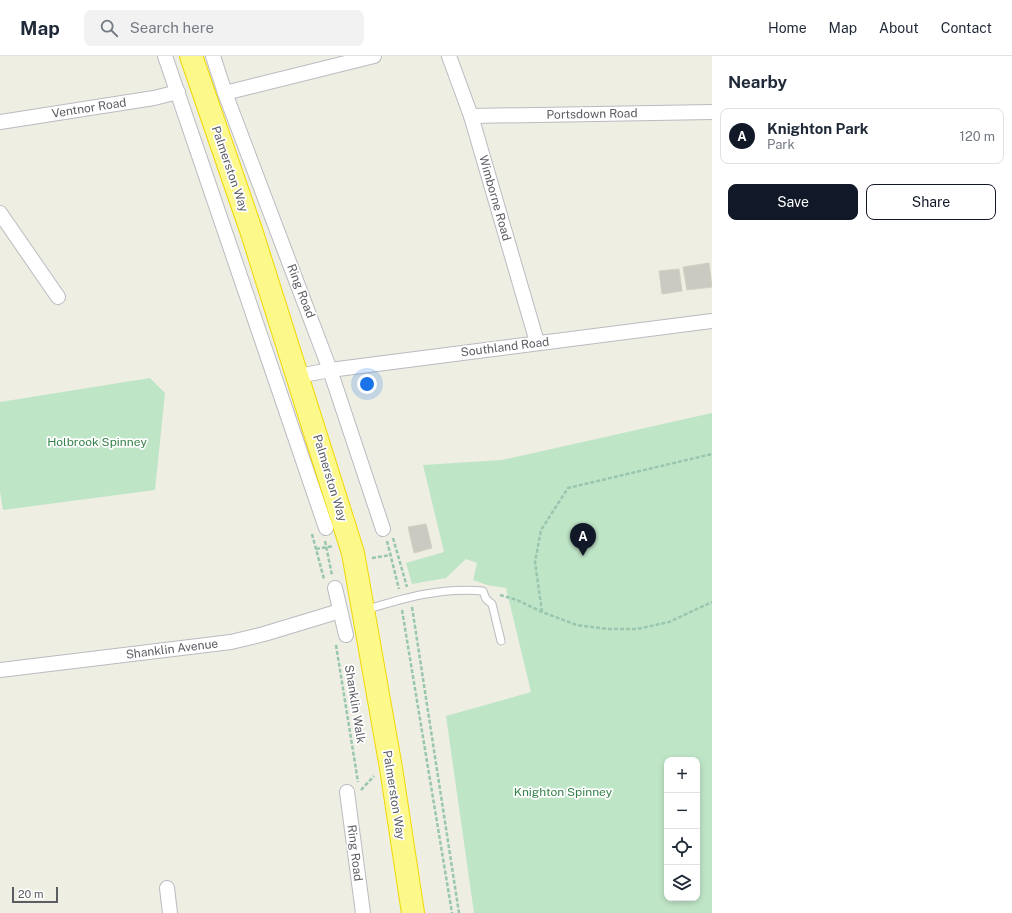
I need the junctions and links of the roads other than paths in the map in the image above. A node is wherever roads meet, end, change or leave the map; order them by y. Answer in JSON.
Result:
{"nodes":[{"id":1,"x":165,"y":56,"type":"edge"},
{"id":2,"x":191,"y":56,"type":"edge"},
{"id":3,"x":213,"y":56,"type":"edge"},
{"id":4,"x":374,"y":56,"type":"edge"},
{"id":5,"x":449,"y":56,"type":"edge"},
{"id":6,"x":178,"y":92,"type":"junction"},
{"id":7,"x":225,"y":93,"type":"junction"},
{"id":8,"x":712,"y":112,"type":"edge"},
{"id":9,"x":471,"y":116,"type":"junction"},
{"id":10,"x":0,"y":122,"type":"edge"},
{"id":11,"x":0,"y":213,"type":"edge"},
{"id":12,"x":58,"y":297,"type":"dead end"},
{"id":13,"x":712,"y":321,"type":"edge"},
{"id":14,"x":537,"y":342,"type":"junction"},
{"id":15,"x":330,"y":370,"type":"junction"},
{"id":16,"x":298,"y":376,"type":"junction"},
{"id":17,"x":326,"y":528,"type":"dead end"},
{"id":18,"x":383,"y":529,"type":"road end"},
{"id":19,"x":334,"y":588,"type":"road end"},
{"id":20,"x":362,"y":610,"type":"junction"},
{"id":21,"x":340,"y":611,"type":"junction"},
{"id":22,"x":341,"y":640,"type":"road end"},
{"id":23,"x":501,"y":642,"type":"dead end"},
{"id":24,"x":0,"y":670,"type":"edge"},
{"id":25,"x":347,"y":792,"type":"road end"},
{"id":26,"x":167,"y":888,"type":"dead end"},
{"id":27,"x":170,"y":913,"type":"edge"},
{"id":28,"x":363,"y":913,"type":"edge"},
{"id":29,"x":413,"y":913,"type":"edge"}],
"edges":[{"from":1,"to":6,"type":"street"},
{"from":2,"to":16,"type":"highway","name":"Palmerston Way"},
{"from":3,"to":7,"type":"street","name":"Ring Road"},
{"from":4,"to":7,"type":"street"},
{"from":5,"to":9,"type":"street","name":"Wimborne Road"},
{"from":6,"to":10,"type":"street","name":"Ventnor Road"},
{"from":6,"to":17,"type":"street"},
{"from":7,"to":15,"type":"street","name":"Ring Road"},
{"from":8,"to":9,"type":"street","name":"Portsdown Road"},
{"from":9,"to":14,"type":"street","name":"Wimborne Road"},
{"from":11,"to":12,"type":"street"},
{"from":13,"to":14,"type":"street","name":"Southland Road"},
{"from":14,"to":15,"type":"street","name":"Southland Road"},
{"from":15,"to":16,"type":"street","name":"Southland Road"},
{"from":15,"to":18,"type":"street","name":"Ring Road"},
{"from":16,"to":20,"type":"highway","name":"Palmerston Way"},
{"from":19,"to":21,"type":"street"},
{"from":20,"to":23,"type":"lane"},
{"from":20,"to":29,"type":"highway","name":"Palmerston Way"},
{"from":21,"to":22,"type":"street"},
{"from":21,"to":24,"type":"street","name":"Shanklin Avenue"},
{"from":25,"to":28,"type":"street","name":"Ring Road"},
{"from":26,"to":27,"type":"street"}]}
